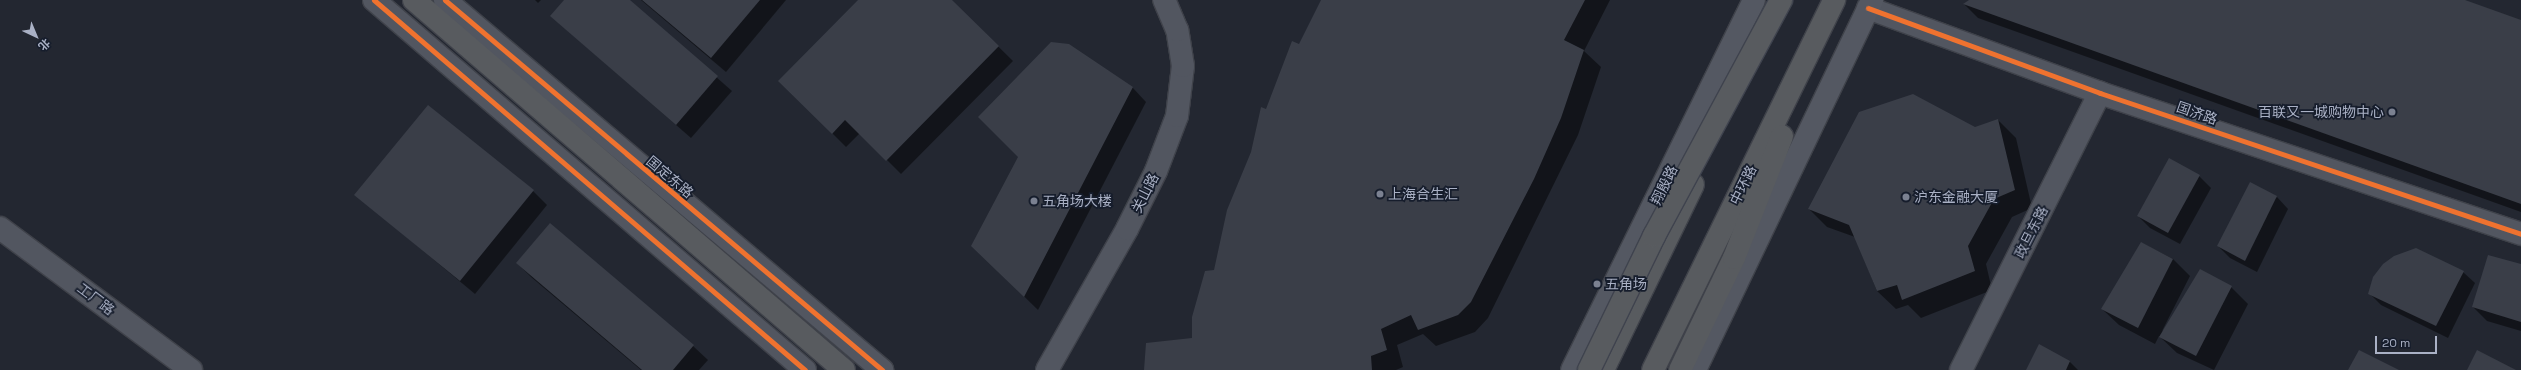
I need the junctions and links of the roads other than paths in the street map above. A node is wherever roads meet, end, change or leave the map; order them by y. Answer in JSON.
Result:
{"nodes":[{"id":1,"x":374,"y":0,"type":"edge"},
{"id":2,"x":414,"y":0,"type":"edge"},
{"id":3,"x":444,"y":0,"type":"edge"},
{"id":4,"x":1164,"y":0,"type":"edge"},
{"id":5,"x":1754,"y":0,"type":"edge"},
{"id":6,"x":1773,"y":0,"type":"edge"},
{"id":7,"x":1782,"y":0,"type":"edge"},
{"id":8,"x":1834,"y":0,"type":"edge"},
{"id":9,"x":1870,"y":4,"type":"edge"},
{"id":10,"x":2100,"y":93,"type":"junction"},
{"id":11,"x":0,"y":228,"type":"edge"},
{"id":12,"x":2521,"y":234,"type":"edge"},
{"id":13,"x":191,"y":370,"type":"edge"},
{"id":14,"x":805,"y":370,"type":"edge"},
{"id":15,"x":844,"y":370,"type":"edge"},
{"id":16,"x":882,"y":370,"type":"edge"},
{"id":17,"x":1047,"y":370,"type":"edge"},
{"id":18,"x":1572,"y":370,"type":"edge"},
{"id":19,"x":1588,"y":370,"type":"edge"},
{"id":20,"x":1596,"y":370,"type":"edge"},
{"id":21,"x":1603,"y":370,"type":"edge"},
{"id":22,"x":1653,"y":370,"type":"edge"},
{"id":23,"x":1680,"y":370,"type":"edge"},
{"id":24,"x":1695,"y":370,"type":"edge"},
{"id":25,"x":1961,"y":370,"type":"edge"}],
"edges":[{"from":1,"to":14,"type":"street"},
{"from":2,"to":15,"type":"highway"},
{"from":3,"to":16,"type":"street","name":"国定东路"},
{"from":4,"to":17,"type":"street","name":"关山路"},
{"from":5,"to":18,"type":"main road","name":"翔殷路"},
{"from":6,"to":20,"type":"main road","name":"翔殷路"},
{"from":7,"to":19,"type":"highway","bridge":true},
{"from":7,"to":21,"type":"highway","bridge":true},
{"from":8,"to":22,"type":"highway","name":"中环路"},
{"from":8,"to":23,"type":"highway"},
{"from":9,"to":10,"type":"street","name":"国济路"},
{"from":9,"to":24,"type":"main road"},
{"from":10,"to":12,"type":"street","name":"国济路"},
{"from":10,"to":25,"type":"street","name":"政旦东路"},
{"from":11,"to":13,"type":"street","name":"工厂路"}]}
